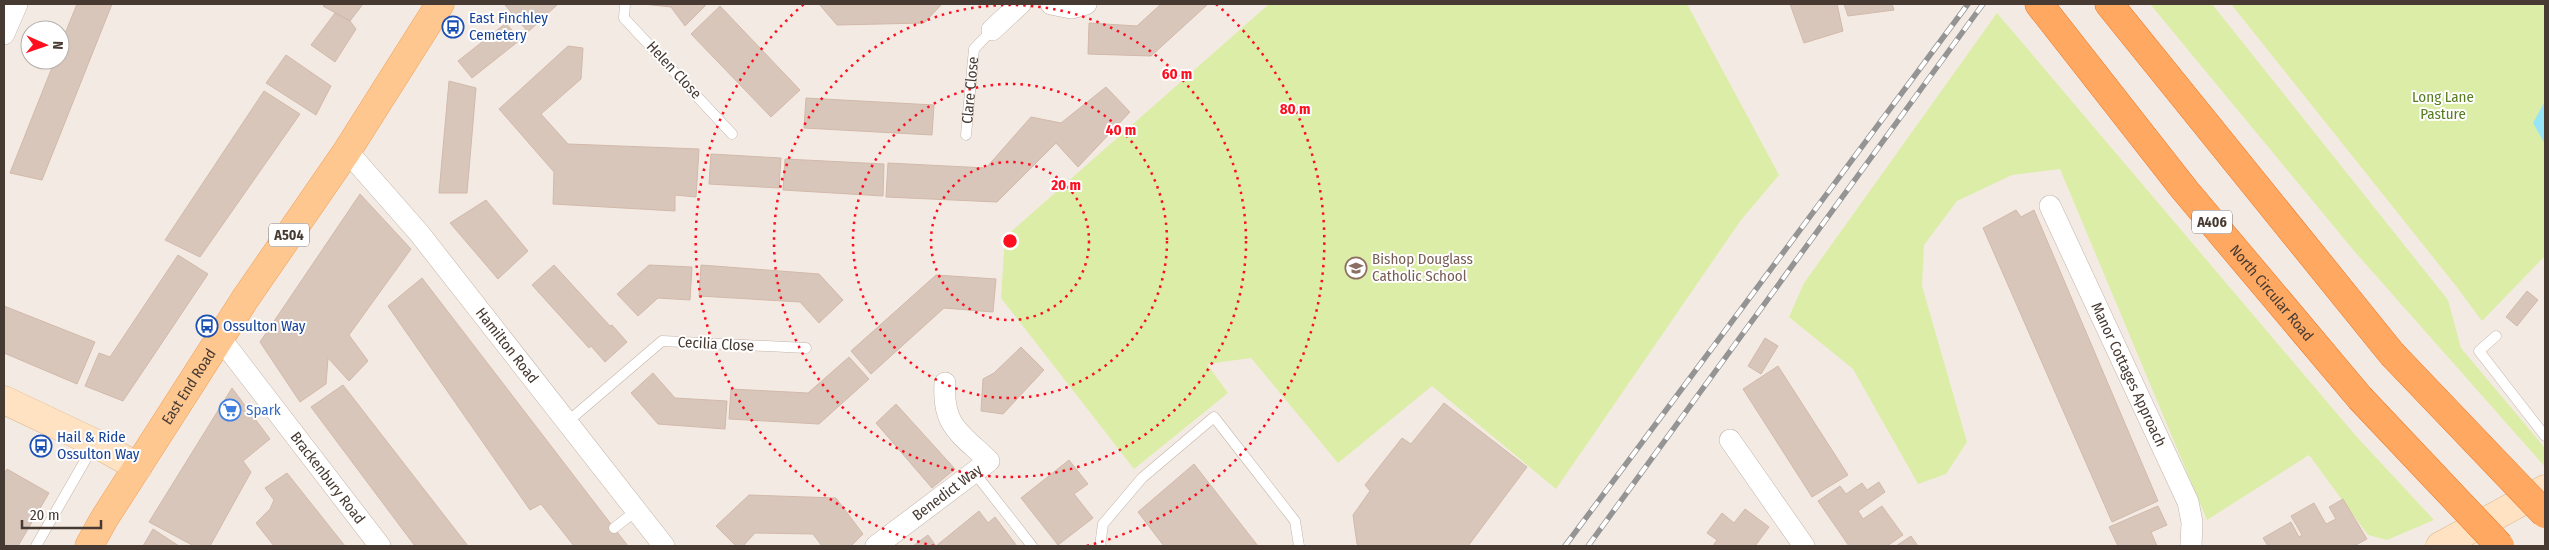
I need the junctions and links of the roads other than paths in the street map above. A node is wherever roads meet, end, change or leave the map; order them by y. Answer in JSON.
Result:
{"nodes":[{"id":1,"x":17,"y":4,"type":"edge"},
{"id":2,"x":440,"y":4,"type":"edge"},
{"id":3,"x":625,"y":4,"type":"edge"},
{"id":4,"x":1020,"y":4,"type":"edge"},
{"id":5,"x":1051,"y":4,"type":"edge"},
{"id":6,"x":1086,"y":4,"type":"edge"},
{"id":7,"x":2039,"y":4,"type":"edge"},
{"id":8,"x":2109,"y":4,"type":"edge"},
{"id":9,"x":992,"y":30,"type":"joint"},
{"id":10,"x":4,"y":34,"type":"edge"},
{"id":11,"x":732,"y":134,"type":"dead end"},
{"id":12,"x":966,"y":135,"type":"dead end"},
{"id":13,"x":346,"y":151,"type":"junction"},
{"id":14,"x":2050,"y":206,"type":"dead end"},
{"id":15,"x":2496,"y":336,"type":"dead end"},
{"id":16,"x":220,"y":339,"type":"junction"},
{"id":17,"x":806,"y":348,"type":"dead end"},
{"id":18,"x":945,"y":383,"type":"dead end"},
{"id":19,"x":4,"y":400,"type":"edge"},
{"id":20,"x":566,"y":423,"type":"junction"},
{"id":21,"x":2545,"y":436,"type":"edge"},
{"id":22,"x":1730,"y":440,"type":"dead end"},
{"id":23,"x":95,"y":443,"type":"junction"},
{"id":24,"x":138,"y":467,"type":"junction"},
{"id":25,"x":974,"y":472,"type":"junction"},
{"id":26,"x":2545,"y":489,"type":"edge"},
{"id":27,"x":636,"y":511,"type":"junction"},
{"id":28,"x":2545,"y":514,"type":"edge"},
{"id":29,"x":614,"y":528,"type":"dead end"},
{"id":30,"x":1800,"y":544,"type":"edge"},
{"id":31,"x":36,"y":546,"type":"edge"},
{"id":32,"x":89,"y":546,"type":"edge"},
{"id":33,"x":380,"y":546,"type":"edge"},
{"id":34,"x":664,"y":546,"type":"edge"},
{"id":35,"x":876,"y":546,"type":"edge"},
{"id":36,"x":1032,"y":546,"type":"edge"},
{"id":37,"x":1100,"y":546,"type":"edge"},
{"id":38,"x":1299,"y":546,"type":"edge"},
{"id":39,"x":2191,"y":546,"type":"edge"},
{"id":40,"x":2440,"y":546,"type":"edge"},
{"id":41,"x":2500,"y":546,"type":"edge"}],
"edges":[{"from":1,"to":10,"type":"street"},
{"from":2,"to":13,"type":"main road","name":"East End Road","number":"A504"},
{"from":3,"to":11,"type":"lane","name":"Helen Close"},
{"from":4,"to":9,"type":"street","name":"Clare Close"},
{"from":5,"to":6,"type":"street"},
{"from":7,"to":41,"type":"highway","name":"North Circular Road","number":"A406","bridge":true},
{"from":8,"to":28,"type":"highway","bridge":true},
{"from":9,"to":12,"type":"lane","name":"Clare Close"},
{"from":13,"to":16,"type":"main road","name":"East End Road","number":"A504"},
{"from":13,"to":20,"type":"street","name":"Hamilton Road"},
{"from":14,"to":39,"type":"street","name":"Manor Cottages Approach"},
{"from":15,"to":21,"type":"lane"},
{"from":16,"to":24,"type":"main road","name":"East End Road","number":"A504"},
{"from":16,"to":33,"type":"street","name":"Brackenbury Road"},
{"from":17,"to":20,"type":"lane","name":"Cecilia Close"},
{"from":18,"to":25,"type":"street","name":"Benedict Way"},
{"from":19,"to":23,"type":"street"},
{"from":20,"to":27,"type":"street","name":"Hamilton Road"},
{"from":22,"to":30,"type":"street"},
{"from":23,"to":24,"type":"street"},
{"from":23,"to":31,"type":"lane"},
{"from":24,"to":32,"type":"main road","name":"East End Road","number":"A504"},
{"from":25,"to":35,"type":"street","name":"Benedict Way"},
{"from":25,"to":36,"type":"lane"},
{"from":26,"to":40,"type":"street"},
{"from":27,"to":29,"type":"lane"},
{"from":27,"to":34,"type":"street","name":"Hamilton Road"},
{"from":37,"to":38,"type":"lane"}]}
